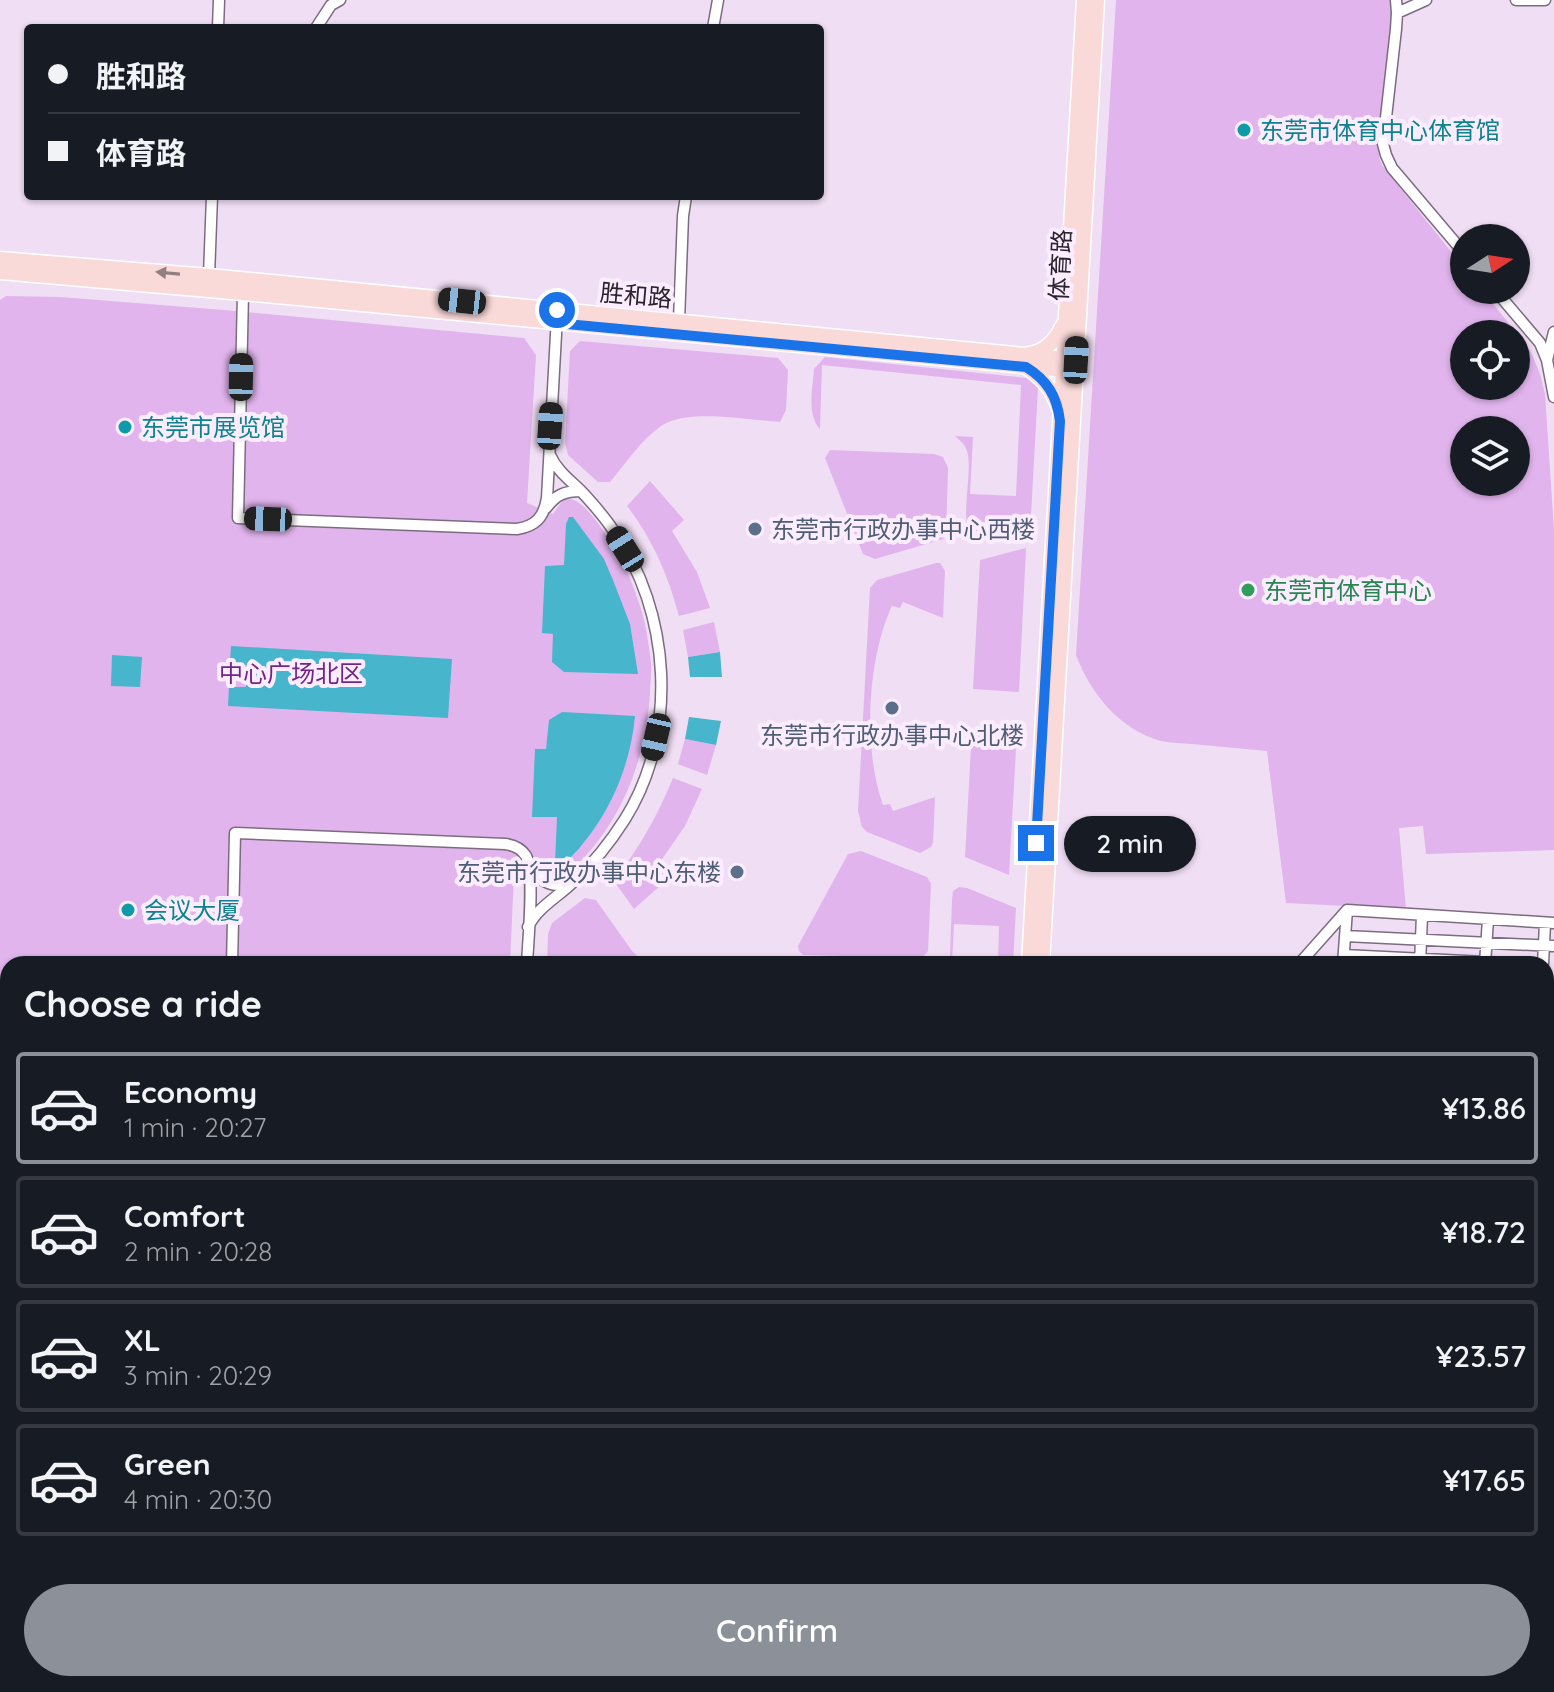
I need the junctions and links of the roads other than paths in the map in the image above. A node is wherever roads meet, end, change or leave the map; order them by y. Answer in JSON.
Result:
{"nodes":[{"id":1,"x":219,"y":0,"type":"edge"},
{"id":2,"x":340,"y":0,"type":"edge"},
{"id":3,"x":718,"y":0,"type":"edge"},
{"id":4,"x":1084,"y":0,"type":"edge"},
{"id":5,"x":1097,"y":0,"type":"edge"},
{"id":6,"x":1396,"y":0,"type":"edge"},
{"id":7,"x":1426,"y":0,"type":"edge"},
{"id":8,"x":1516,"y":0,"type":"edge"},
{"id":9,"x":1545,"y":0,"type":"edge"},
{"id":10,"x":1397,"y":13,"type":"junction"},
{"id":11,"x":218,"y":24,"type":"edge"},
{"id":12,"x":319,"y":24,"type":"edge"},
{"id":13,"x":714,"y":24,"type":"edge"},
{"id":14,"x":212,"y":200,"type":"edge"},
{"id":15,"x":685,"y":200,"type":"edge"},
{"id":16,"x":1450,"y":236,"type":"edge"},
{"id":17,"x":0,"y":248,"type":"edge"},
{"id":18,"x":0,"y":259,"type":"edge"},
{"id":19,"x":25,"y":266,"type":"junction"},
{"id":20,"x":0,"y":272,"type":"edge"},
{"id":21,"x":209,"y":276,"type":"junction"},
{"id":22,"x":0,"y":283,"type":"edge"},
{"id":23,"x":243,"y":293,"type":"junction"},
{"id":24,"x":1507,"y":304,"type":"edge"},
{"id":25,"x":1066,"y":313,"type":"junction"},
{"id":26,"x":557,"y":316,"type":"junction"},
{"id":27,"x":679,"y":321,"type":"junction"},
{"id":28,"x":1554,"y":332,"type":"edge"},
{"id":29,"x":1547,"y":360,"type":"junction"},
{"id":30,"x":1026,"y":361,"type":"junction"},
{"id":31,"x":1070,"y":365,"type":"junction"},
{"id":32,"x":1554,"y":397,"type":"edge"},
{"id":33,"x":1060,"y":421,"type":"junction"},
{"id":34,"x":548,"y":451,"type":"junction"},
{"id":35,"x":581,"y":491,"type":"junction"},
{"id":36,"x":545,"y":509,"type":"junction"},
{"id":37,"x":530,"y":867,"type":"junction"},
{"id":38,"x":574,"y":882,"type":"junction"},
{"id":39,"x":1347,"y":910,"type":"junction"},
{"id":40,"x":1422,"y":915,"type":"junction"},
{"id":41,"x":1488,"y":919,"type":"junction"},
{"id":42,"x":1549,"y":923,"type":"edge"},
{"id":43,"x":528,"y":927,"type":"junction"},
{"id":44,"x":1345,"y":936,"type":"junction"},
{"id":45,"x":1421,"y":940,"type":"junction"},
{"id":46,"x":1486,"y":943,"type":"junction"},
{"id":47,"x":1549,"y":946,"type":"edge"},
{"id":48,"x":232,"y":956,"type":"edge"},
{"id":49,"x":527,"y":956,"type":"edge"},
{"id":50,"x":1029,"y":956,"type":"edge"},
{"id":51,"x":1042,"y":956,"type":"edge"},
{"id":52,"x":1306,"y":956,"type":"edge"},
{"id":53,"x":1344,"y":956,"type":"edge"},
{"id":54,"x":1420,"y":956,"type":"edge"},
{"id":55,"x":1485,"y":956,"type":"edge"}],
"edges":[{"from":1,"to":11,"type":"street"},
{"from":2,"to":12,"type":"street"},
{"from":3,"to":13,"type":"street"},
{"from":4,"to":25,"type":"main road","name":"体育路"},
{"from":5,"to":31,"type":"main road","name":"体育路"},
{"from":6,"to":10,"type":"street"},
{"from":7,"to":10,"type":"street"},
{"from":8,"to":9,"type":"street"},
{"from":10,"to":16,"type":"street"},
{"from":14,"to":21,"type":"street"},
{"from":15,"to":27,"type":"street"},
{"from":17,"to":19,"type":"main road"},
{"from":18,"to":19,"type":"main road","name":"胜和路"},
{"from":19,"to":20,"type":"main road","name":"胜和路"},
{"from":21,"to":19,"type":"main road","name":"胜和路","one_way":true},
{"from":19,"to":22,"type":"main road"},
{"from":19,"to":23,"type":"main road","name":"胜和路"},
{"from":21,"to":26,"type":"main road","name":"胜和路"},
{"from":23,"to":26,"type":"main road","name":"胜和路"},
{"from":23,"to":36,"type":"street"},
{"from":24,"to":29,"type":"street"},
{"from":25,"to":30,"type":"main road"},
{"from":25,"to":31,"type":"main road","name":"体育路"},
{"from":26,"to":27,"type":"main road","name":"胜和路"},
{"from":26,"to":30,"type":"main road","name":"胜和路"},
{"from":26,"to":34,"type":"street"},
{"from":27,"to":30,"type":"main road","name":"胜和路"},
{"from":28,"to":29,"type":"street"},
{"from":29,"to":32,"type":"street"},
{"from":30,"to":31,"type":"main road","name":"胜和路"},
{"from":30,"to":33,"type":"main road"},
{"from":31,"to":33,"type":"main road","name":"体育路"},
{"from":31,"to":51,"type":"main road","name":"体育路"},
{"from":33,"to":50,"type":"main road","name":"体育路"},
{"from":34,"to":35,"type":"street"},
{"from":34,"to":36,"type":"street"},
{"from":35,"to":36,"type":"street"},
{"from":35,"to":38,"type":"street"},
{"from":37,"to":38,"type":"street"},
{"from":37,"to":43,"type":"street"},
{"from":37,"to":48,"type":"street"},
{"from":38,"to":43,"type":"street"},
{"from":39,"to":40,"type":"street"},
{"from":39,"to":44,"type":"street"},
{"from":39,"to":52,"type":"street"},
{"from":40,"to":41,"type":"street"},
{"from":40,"to":45,"type":"street"},
{"from":41,"to":42,"type":"street"},
{"from":41,"to":46,"type":"street"},
{"from":42,"to":47,"type":"street"},
{"from":43,"to":49,"type":"street"},
{"from":44,"to":45,"type":"street"},
{"from":44,"to":53,"type":"street"},
{"from":45,"to":46,"type":"street"},
{"from":45,"to":54,"type":"street"},
{"from":46,"to":47,"type":"street"},
{"from":46,"to":55,"type":"street"}]}
